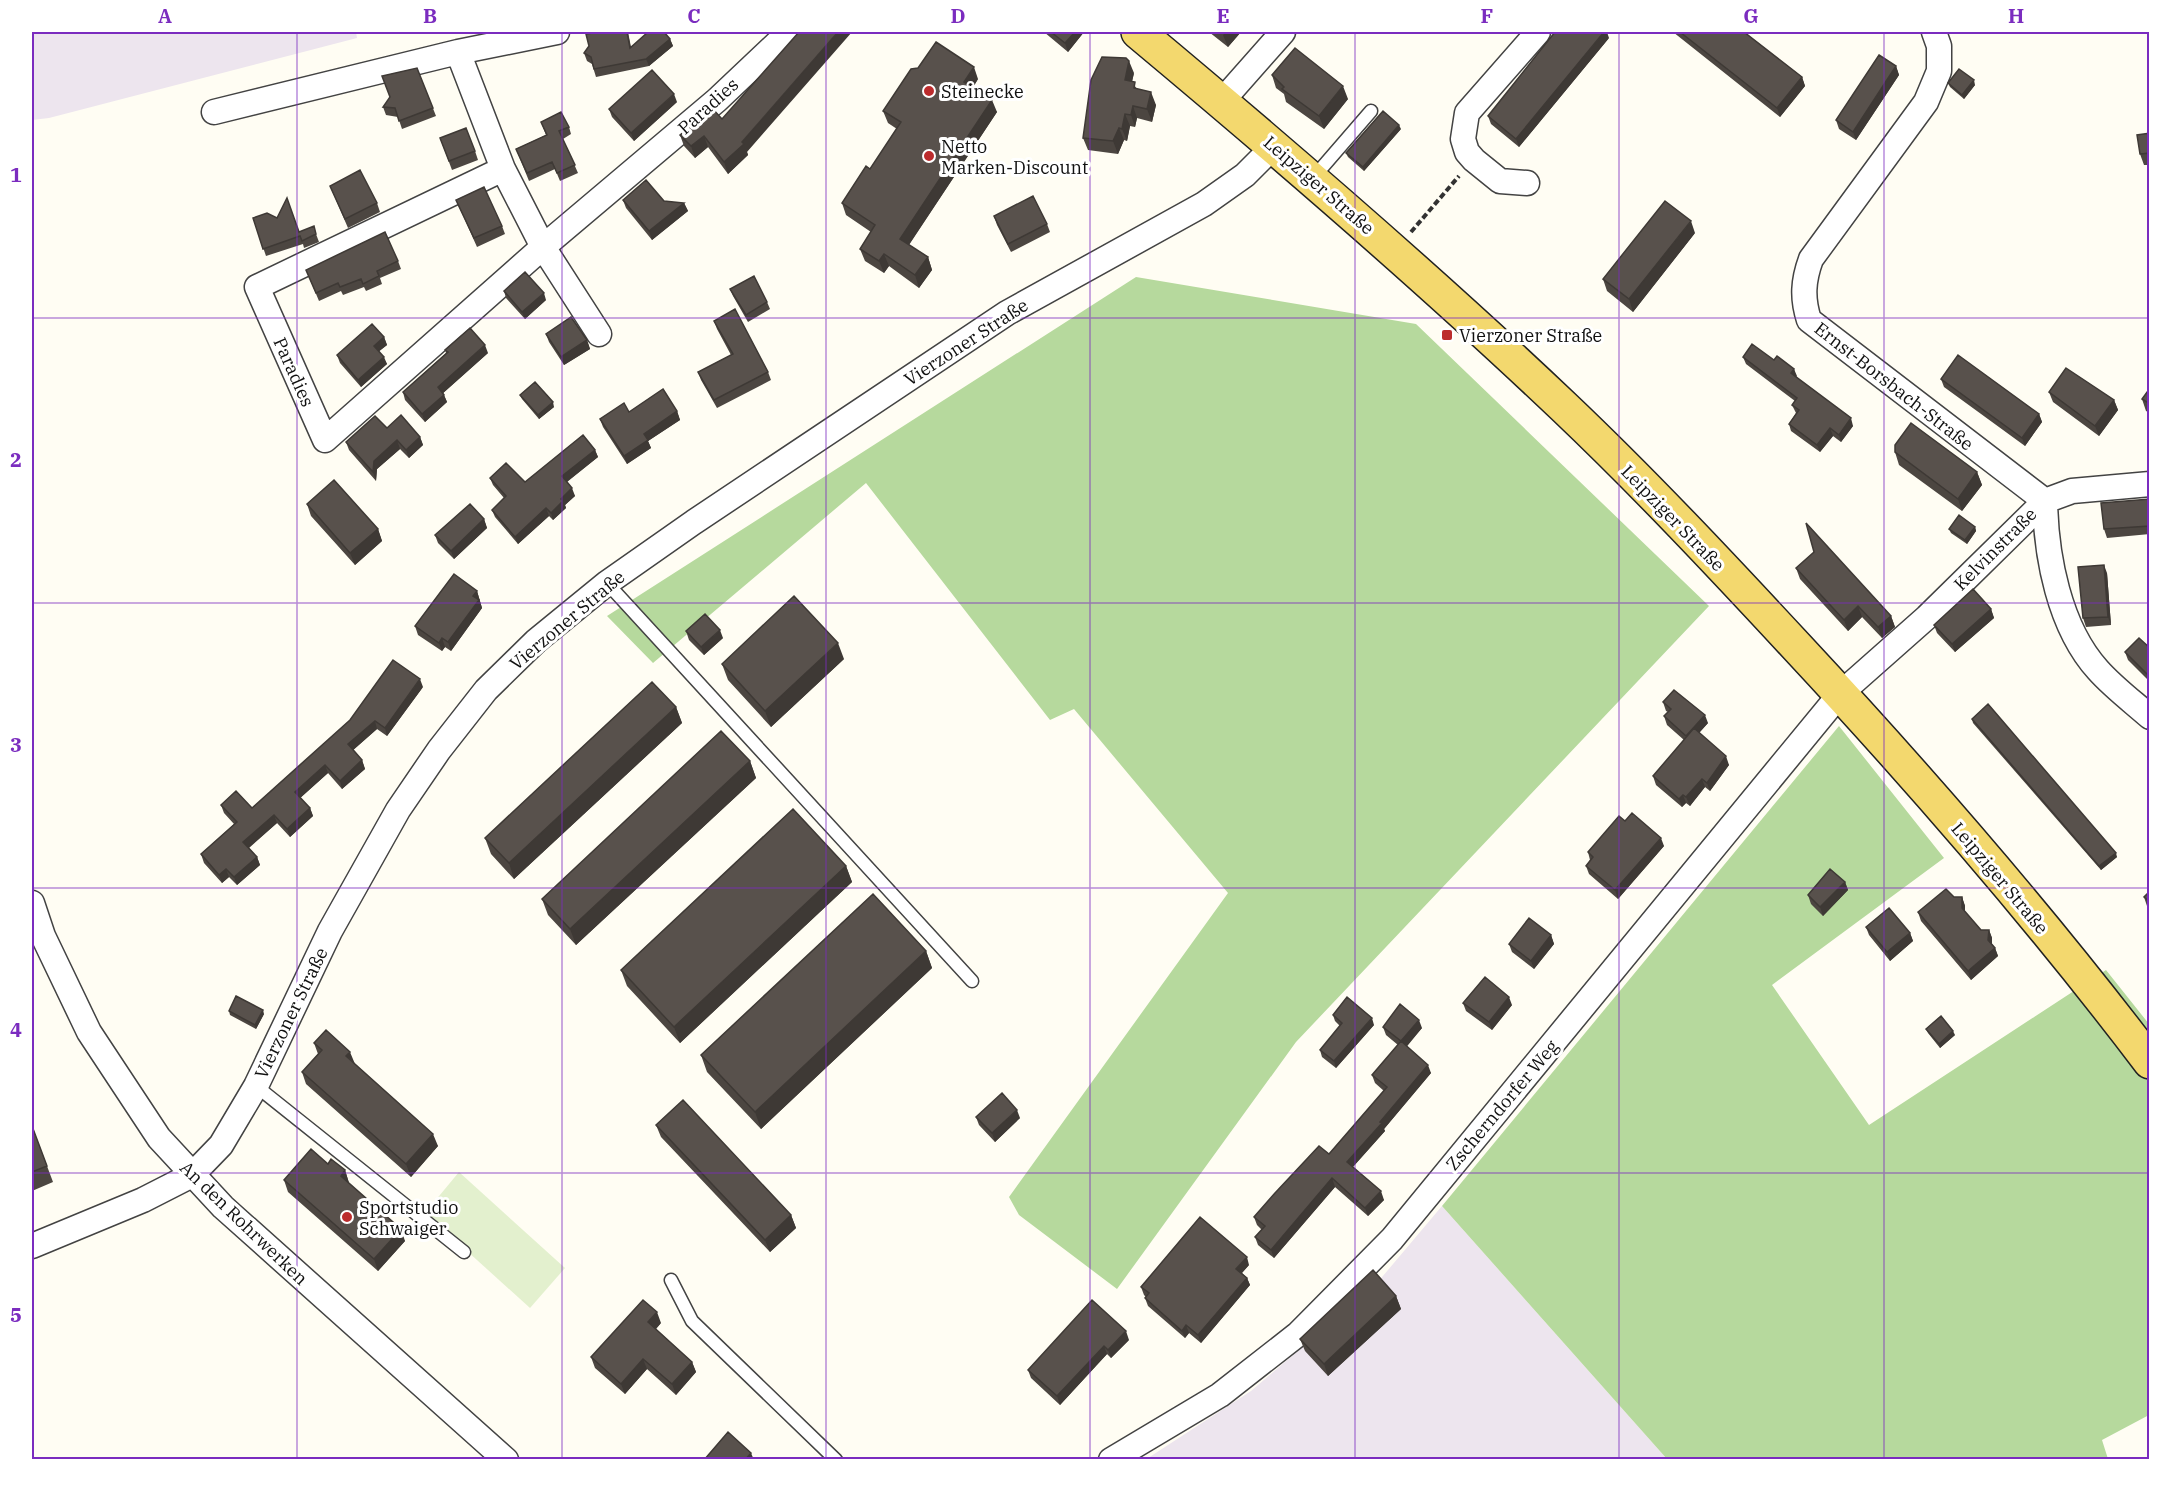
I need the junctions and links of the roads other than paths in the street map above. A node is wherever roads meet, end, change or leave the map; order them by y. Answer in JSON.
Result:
{"nodes":[{"id":1,"x":557,"y":32,"type":"edge"},
{"id":2,"x":789,"y":32,"type":"edge"},
{"id":3,"x":1138,"y":32,"type":"edge"},
{"id":4,"x":1284,"y":32,"type":"edge"},
{"id":5,"x":1538,"y":32,"type":"edge"},
{"id":6,"x":1935,"y":32,"type":"edge"},
{"id":7,"x":458,"y":52,"type":"junction"},
{"id":8,"x":1222,"y":101,"type":"junction"},
{"id":9,"x":1371,"y":111,"type":"dead end"},
{"id":10,"x":214,"y":112,"type":"dead end"},
{"id":11,"x":1274,"y":146,"type":"junction"},
{"id":12,"x":503,"y":169,"type":"junction"},
{"id":13,"x":1312,"y":179,"type":"junction"},
{"id":14,"x":1527,"y":183,"type":"dead end"},
{"id":15,"x":543,"y":247,"type":"junction"},
{"id":16,"x":599,"y":334,"type":"dead end"},
{"id":17,"x":2150,"y":484,"type":"edge"},
{"id":18,"x":2044,"y":501,"type":"junction"},
{"id":19,"x":607,"y":584,"type":"junction"},
{"id":20,"x":1840,"y":694,"type":"junction"},
{"id":21,"x":2150,"y":717,"type":"edge"},
{"id":22,"x":32,"y":903,"type":"edge"},
{"id":23,"x":38,"y":939,"type":"edge"},
{"id":24,"x":972,"y":981,"type":"dead end"},
{"id":25,"x":2150,"y":1062,"type":"edge"},
{"id":26,"x":256,"y":1086,"type":"junction"},
{"id":27,"x":192,"y":1176,"type":"junction"},
{"id":28,"x":32,"y":1246,"type":"edge"},
{"id":29,"x":464,"y":1252,"type":"dead end"},
{"id":30,"x":671,"y":1280,"type":"dead end"},
{"id":31,"x":506,"y":1460,"type":"edge"},
{"id":32,"x":836,"y":1460,"type":"edge"},
{"id":33,"x":1112,"y":1460,"type":"edge"}],
"edges":[{"from":1,"to":7,"type":"street"},
{"from":2,"to":15,"type":"street","name":"Paradies"},
{"from":3,"to":8,"type":"main road","name":"Leipziger Straße"},
{"from":4,"to":8,"type":"street"},
{"from":5,"to":14,"type":"street"},
{"from":6,"to":18,"type":"street","name":"Ernst-Borsbach-Straße"},
{"from":7,"to":10,"type":"street"},
{"from":7,"to":12,"type":"street"},
{"from":8,"to":11,"type":"main road","name":"Leipziger Straße"},
{"from":9,"to":13,"type":"lane"},
{"from":11,"to":13,"type":"main road","name":"Leipziger Straße"},
{"from":11,"to":19,"type":"street","name":"Vierzoner Straße"},
{"from":12,"to":15,"type":"street"},
{"from":12,"to":15,"type":"street","name":"Paradies"},
{"from":13,"to":20,"type":"main road","name":"Leipziger Straße"},
{"from":15,"to":16,"type":"street"},
{"from":17,"to":18,"type":"street"},
{"from":18,"to":20,"type":"street","name":"Kelvinstraße"},
{"from":18,"to":21,"type":"street","name":"Kelvinstraße"},
{"from":19,"to":24,"type":"lane"},
{"from":19,"to":26,"type":"street","name":"Vierzoner Straße"},
{"from":20,"to":25,"type":"main road","name":"Leipziger Straße"},
{"from":20,"to":33,"type":"street","name":"Zscherndorfer Weg"},
{"from":22,"to":23,"type":"street","name":"An den Rohrwerken"},
{"from":23,"to":27,"type":"street","name":"An den Rohrwerken"},
{"from":26,"to":27,"type":"street","name":"Vierzoner Straße"},
{"from":26,"to":29,"type":"lane"},
{"from":27,"to":28,"type":"street","name":"Vierzoner Straße"},
{"from":27,"to":31,"type":"street","name":"An den Rohrwerken"},
{"from":30,"to":32,"type":"lane"}]}
